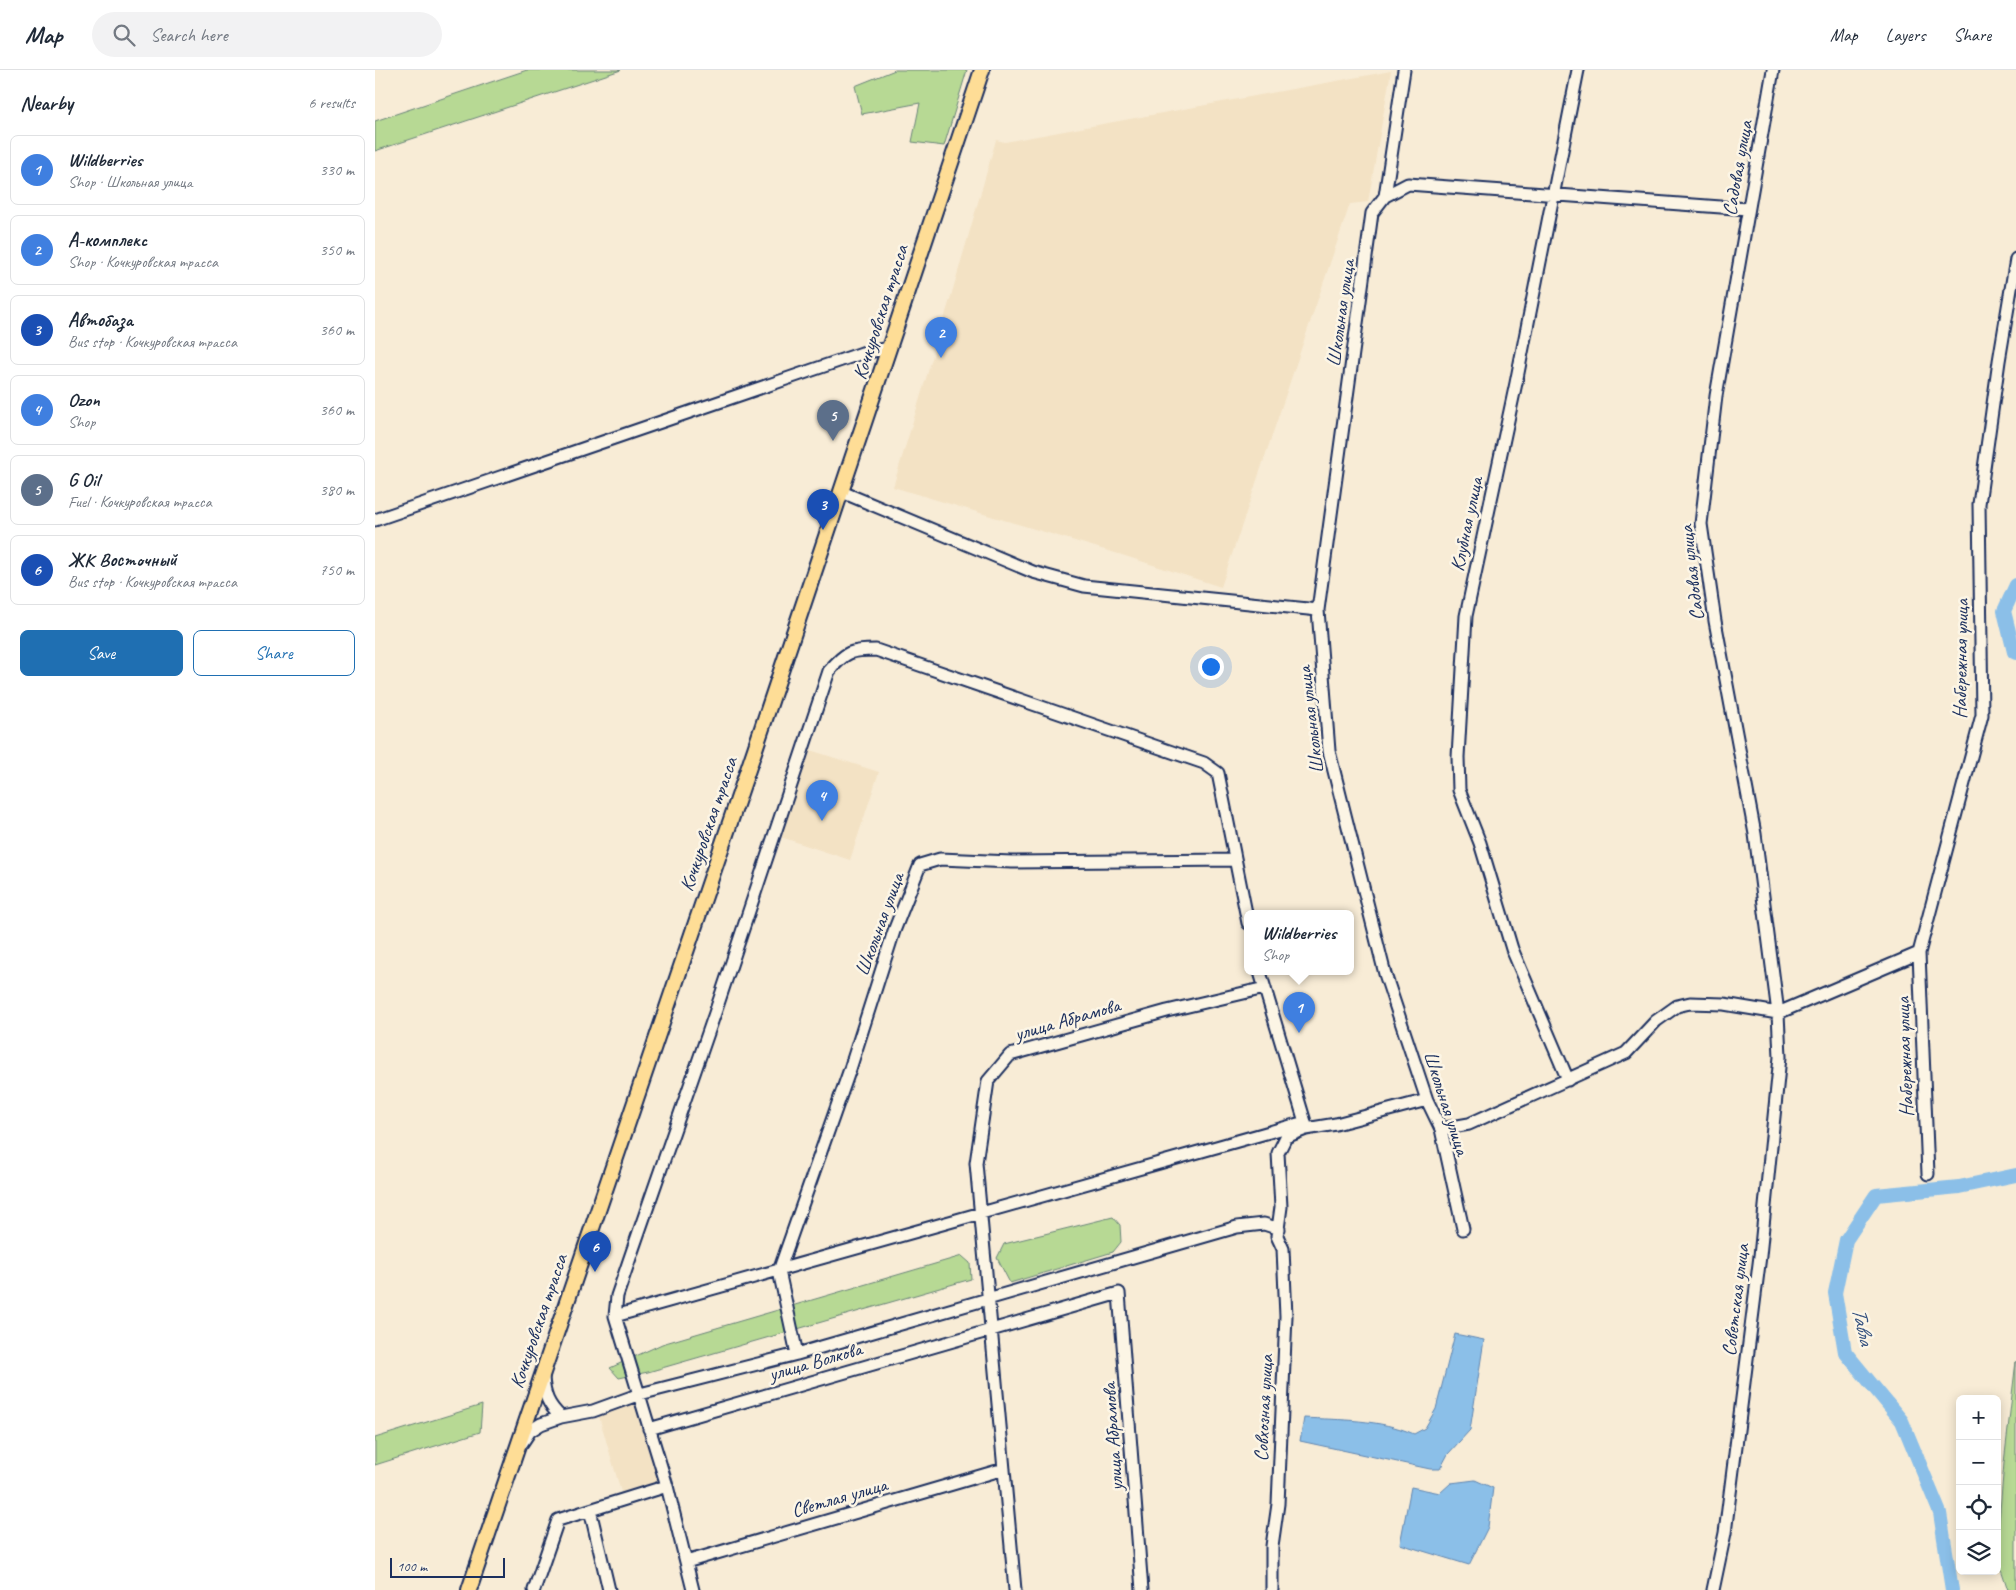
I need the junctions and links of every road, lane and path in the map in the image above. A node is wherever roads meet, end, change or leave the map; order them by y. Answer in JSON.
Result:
{"nodes":[{"id":1,"x":982,"y":70,"type":"edge"},
{"id":2,"x":1404,"y":70,"type":"edge"},
{"id":3,"x":1578,"y":70,"type":"edge"},
{"id":4,"x":1773,"y":70,"type":"edge"},
{"id":5,"x":1554,"y":193,"type":"junction"},
{"id":6,"x":1385,"y":196,"type":"junction"},
{"id":7,"x":1748,"y":209,"type":"junction"},
{"id":8,"x":2016,"y":259,"type":"edge"},
{"id":9,"x":890,"y":348,"type":"junction"},
{"id":10,"x":842,"y":492,"type":"junction"},
{"id":11,"x":375,"y":520,"type":"edge"},
{"id":12,"x":1318,"y":610,"type":"junction"},
{"id":13,"x":1235,"y":860,"type":"junction"},
{"id":14,"x":1245,"y":910,"type":"edge"},
{"id":15,"x":1919,"y":952,"type":"junction"},
{"id":16,"x":1261,"y":975,"type":"edge"},
{"id":17,"x":1265,"y":988,"type":"junction"},
{"id":18,"x":1779,"y":1013,"type":"junction"},
{"id":19,"x":1568,"y":1080,"type":"junction"},
{"id":20,"x":1427,"y":1100,"type":"junction"},
{"id":21,"x":1305,"y":1126,"type":"junction"},
{"id":22,"x":1441,"y":1130,"type":"junction"},
{"id":23,"x":1928,"y":1174,"type":"dead end"},
{"id":24,"x":981,"y":1212,"type":"junction"},
{"id":25,"x":1279,"y":1229,"type":"junction"},
{"id":26,"x":1463,"y":1229,"type":"dead end"},
{"id":27,"x":779,"y":1271,"type":"junction"},
{"id":28,"x":988,"y":1299,"type":"junction"},
{"id":29,"x":615,"y":1316,"type":"junction"},
{"id":30,"x":991,"y":1329,"type":"junction"},
{"id":31,"x":797,"y":1354,"type":"junction"},
{"id":32,"x":543,"y":1369,"type":"junction"},
{"id":33,"x":640,"y":1394,"type":"junction"},
{"id":34,"x":529,"y":1411,"type":"junction"},
{"id":35,"x":561,"y":1417,"type":"junction"},
{"id":36,"x":649,"y":1429,"type":"junction"},
{"id":37,"x":1004,"y":1469,"type":"junction"},
{"id":38,"x":504,"y":1484,"type":"junction"},
{"id":39,"x":667,"y":1486,"type":"junction"},
{"id":40,"x":590,"y":1510,"type":"junction"},
{"id":41,"x":686,"y":1562,"type":"junction"},
{"id":42,"x":469,"y":1590,"type":"edge"},
{"id":43,"x":534,"y":1590,"type":"edge"},
{"id":44,"x":609,"y":1590,"type":"edge"},
{"id":45,"x":693,"y":1590,"type":"edge"},
{"id":46,"x":1015,"y":1590,"type":"edge"},
{"id":47,"x":1142,"y":1590,"type":"edge"},
{"id":48,"x":1272,"y":1590,"type":"edge"},
{"id":49,"x":1713,"y":1590,"type":"edge"}],
"edges":[{"from":1,"to":9,"type":"main road","name":"Кочкуровская трасса"},
{"from":2,"to":6,"type":"street","name":"Школьная улица"},
{"from":3,"to":5,"type":"street","name":"Клубная улица"},
{"from":4,"to":7,"type":"street","name":"Садовая улица"},
{"from":5,"to":6,"type":"street","name":"Школьная улица"},
{"from":5,"to":7,"type":"street","name":"Школьная улица"},
{"from":5,"to":19,"type":"street","name":"Клубная улица"},
{"from":6,"to":12,"type":"street","name":"Школьная улица"},
{"from":7,"to":18,"type":"street","name":"Садовая улица"},
{"from":8,"to":15,"type":"street","name":"Набережная улица"},
{"from":9,"to":10,"type":"main road","name":"Кочкуровская трасса"},
{"from":9,"to":11,"type":"street"},
{"from":10,"to":12,"type":"street"},
{"from":10,"to":32,"type":"main road","name":"Кочкуровская трасса"},
{"from":12,"to":20,"type":"street","name":"Школьная улица"},
{"from":13,"to":14,"type":"street"},
{"from":13,"to":27,"type":"street","name":"Школьная улица"},
{"from":13,"to":29,"type":"street"},
{"from":15,"to":18,"type":"street"},
{"from":15,"to":23,"type":"street","name":"Набережная улица"},
{"from":16,"to":17,"type":"street"},
{"from":17,"to":21,"type":"street"},
{"from":17,"to":24,"type":"street","name":"улица Абрамова"},
{"from":18,"to":19,"type":"street"},
{"from":18,"to":49,"type":"street","name":"Советская улица"},
{"from":19,"to":22,"type":"street"},
{"from":20,"to":21,"type":"street"},
{"from":20,"to":22,"type":"street","name":"Школьная улица"},
{"from":21,"to":24,"type":"street"},
{"from":21,"to":25,"type":"street","name":"Совхозная улица"},
{"from":22,"to":26,"type":"street","name":"Школьная улица"},
{"from":24,"to":27,"type":"street"},
{"from":24,"to":28,"type":"street","name":"улица Абрамова"},
{"from":25,"to":28,"type":"street"},
{"from":25,"to":48,"type":"street","name":"Совхозная улица"},
{"from":27,"to":29,"type":"street"},
{"from":27,"to":31,"type":"street"},
{"from":28,"to":30,"type":"street","name":"улица Абрамова"},
{"from":28,"to":31,"type":"street"},
{"from":29,"to":33,"type":"street"},
{"from":30,"to":36,"type":"street","name":"улица Волкова"},
{"from":30,"to":37,"type":"street","name":"улица Абрамова"},
{"from":30,"to":47,"type":"street","name":"улица Абрамова"},
{"from":31,"to":33,"type":"street"},
{"from":32,"to":34,"type":"main road","name":"Кочкуровская трасса"},
{"from":32,"to":35,"type":"street"},
{"from":33,"to":35,"type":"street"},
{"from":33,"to":36,"type":"street"},
{"from":34,"to":35,"type":"street"},
{"from":34,"to":38,"type":"main road","name":"Кочкуровская трасса"},
{"from":35,"to":38,"type":"street"},
{"from":36,"to":39,"type":"street"},
{"from":37,"to":41,"type":"street","name":"Светлая улица"},
{"from":37,"to":46,"type":"street","name":"улица Абрамова"},
{"from":38,"to":42,"type":"main road","name":"Кочкуровская трасса"},
{"from":39,"to":40,"type":"street"},
{"from":39,"to":41,"type":"street"},
{"from":40,"to":43,"type":"street"},
{"from":40,"to":44,"type":"street"},
{"from":41,"to":45,"type":"street"}]}
